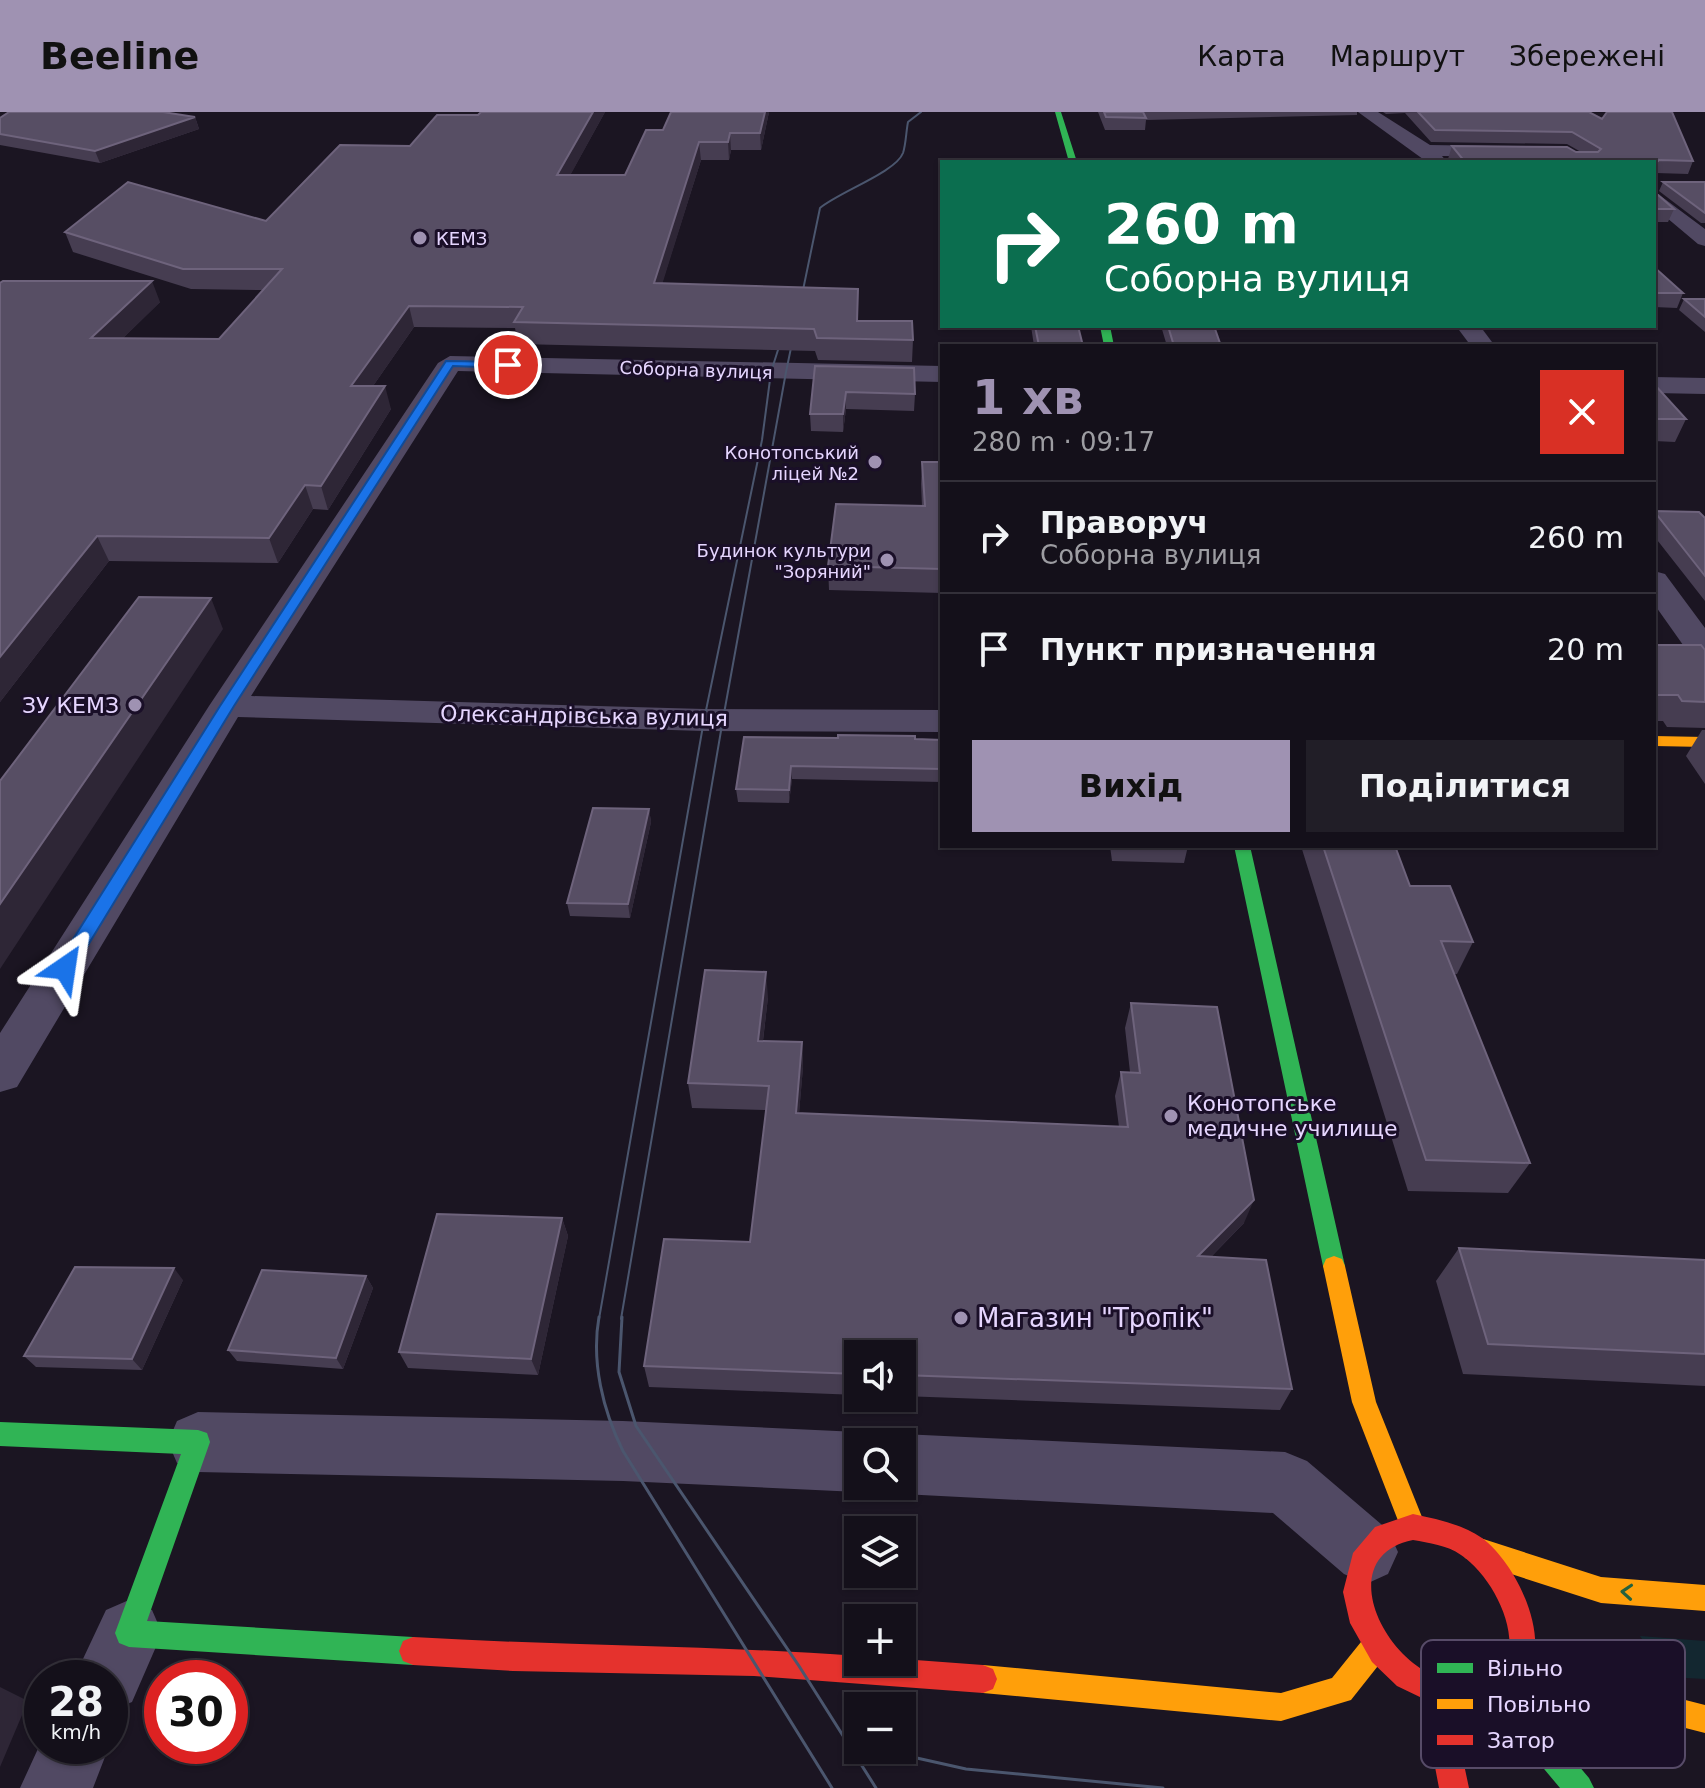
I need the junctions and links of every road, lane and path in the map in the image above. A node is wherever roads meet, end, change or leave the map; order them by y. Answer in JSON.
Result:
{"nodes":[{"id":1,"x":1058,"y":112,"type":"edge"},
{"id":2,"x":1366,"y":112,"type":"edge"},
{"id":3,"x":1432,"y":156,"type":"edge"},
{"id":4,"x":1072,"y":160,"type":"edge"},
{"id":5,"x":1581,"y":160,"type":"edge"},
{"id":6,"x":1658,"y":187,"type":"edge"},
{"id":7,"x":1705,"y":240,"type":"edge"},
{"id":8,"x":940,"y":374,"type":"edge"},
{"id":9,"x":1656,"y":385,"type":"edge"},
{"id":10,"x":1705,"y":386,"type":"edge"},
{"id":11,"x":1656,"y":584,"type":"edge"},
{"id":12,"x":1705,"y":652,"type":"edge"},
{"id":13,"x":227,"y":706,"type":"junction"},
{"id":14,"x":940,"y":721,"type":"edge"},
{"id":15,"x":1656,"y":741,"type":"edge"},
{"id":16,"x":1705,"y":742,"type":"edge"},
{"id":17,"x":1242,"y":848,"type":"edge"},
{"id":18,"x":0,"y":1073,"type":"edge"},
{"id":19,"x":0,"y":1434,"type":"edge"},
{"id":20,"x":198,"y":1442,"type":"junction"},
{"id":21,"x":844,"y":1461,"type":"edge"},
{"id":22,"x":916,"y":1465,"type":"edge"},
{"id":23,"x":1389,"y":1540,"type":"junction"},
{"id":24,"x":1474,"y":1549,"type":"junction"},
{"id":25,"x":1705,"y":1598,"type":"edge"},
{"id":26,"x":1524,"y":1640,"type":"edge"},
{"id":27,"x":1375,"y":1647,"type":"junction"},
{"id":28,"x":118,"y":1656,"type":"edge"},
{"id":29,"x":1421,"y":1687,"type":"edge"},
{"id":30,"x":1685,"y":1714,"type":"edge"},
{"id":31,"x":1705,"y":1719,"type":"edge"},
{"id":32,"x":67,"y":1764,"type":"edge"},
{"id":33,"x":1450,"y":1768,"type":"edge"},
{"id":34,"x":1562,"y":1768,"type":"edge"},
{"id":35,"x":56,"y":1788,"type":"edge"},
{"id":36,"x":1454,"y":1788,"type":"edge"},
{"id":37,"x":1579,"y":1788,"type":"edge"}],
"edges":[{"from":1,"to":4,"type":"main road"},
{"from":2,"to":3,"type":"street"},
{"from":3,"to":5,"type":"street"},
{"from":6,"to":7,"type":"street"},
{"from":8,"to":13,"type":"street","name":"Соборна вулиця"},
{"from":9,"to":10,"type":"street"},
{"from":11,"to":12,"type":"street"},
{"from":13,"to":14,"type":"street","name":"Олександрівська вулиця"},
{"from":13,"to":18,"type":"street"},
{"from":15,"to":16,"type":"main road"},
{"from":17,"to":23,"type":"main road"},
{"from":19,"to":20,"type":"main road"},
{"from":20,"to":21,"type":"street"},
{"from":20,"to":28,"type":"main road"},
{"from":22,"to":23,"type":"street"},
{"from":23,"to":24,"type":"main road"},
{"from":23,"to":27,"type":"main road"},
{"from":25,"to":24,"type":"main road","one_way":true},
{"from":24,"to":26,"type":"main road"},
{"from":27,"to":28,"type":"main road"},
{"from":27,"to":29,"type":"main road"},
{"from":30,"to":31,"type":"main road"},
{"from":32,"to":35,"type":"street"},
{"from":33,"to":36,"type":"main road"},
{"from":34,"to":37,"type":"main road"}]}
